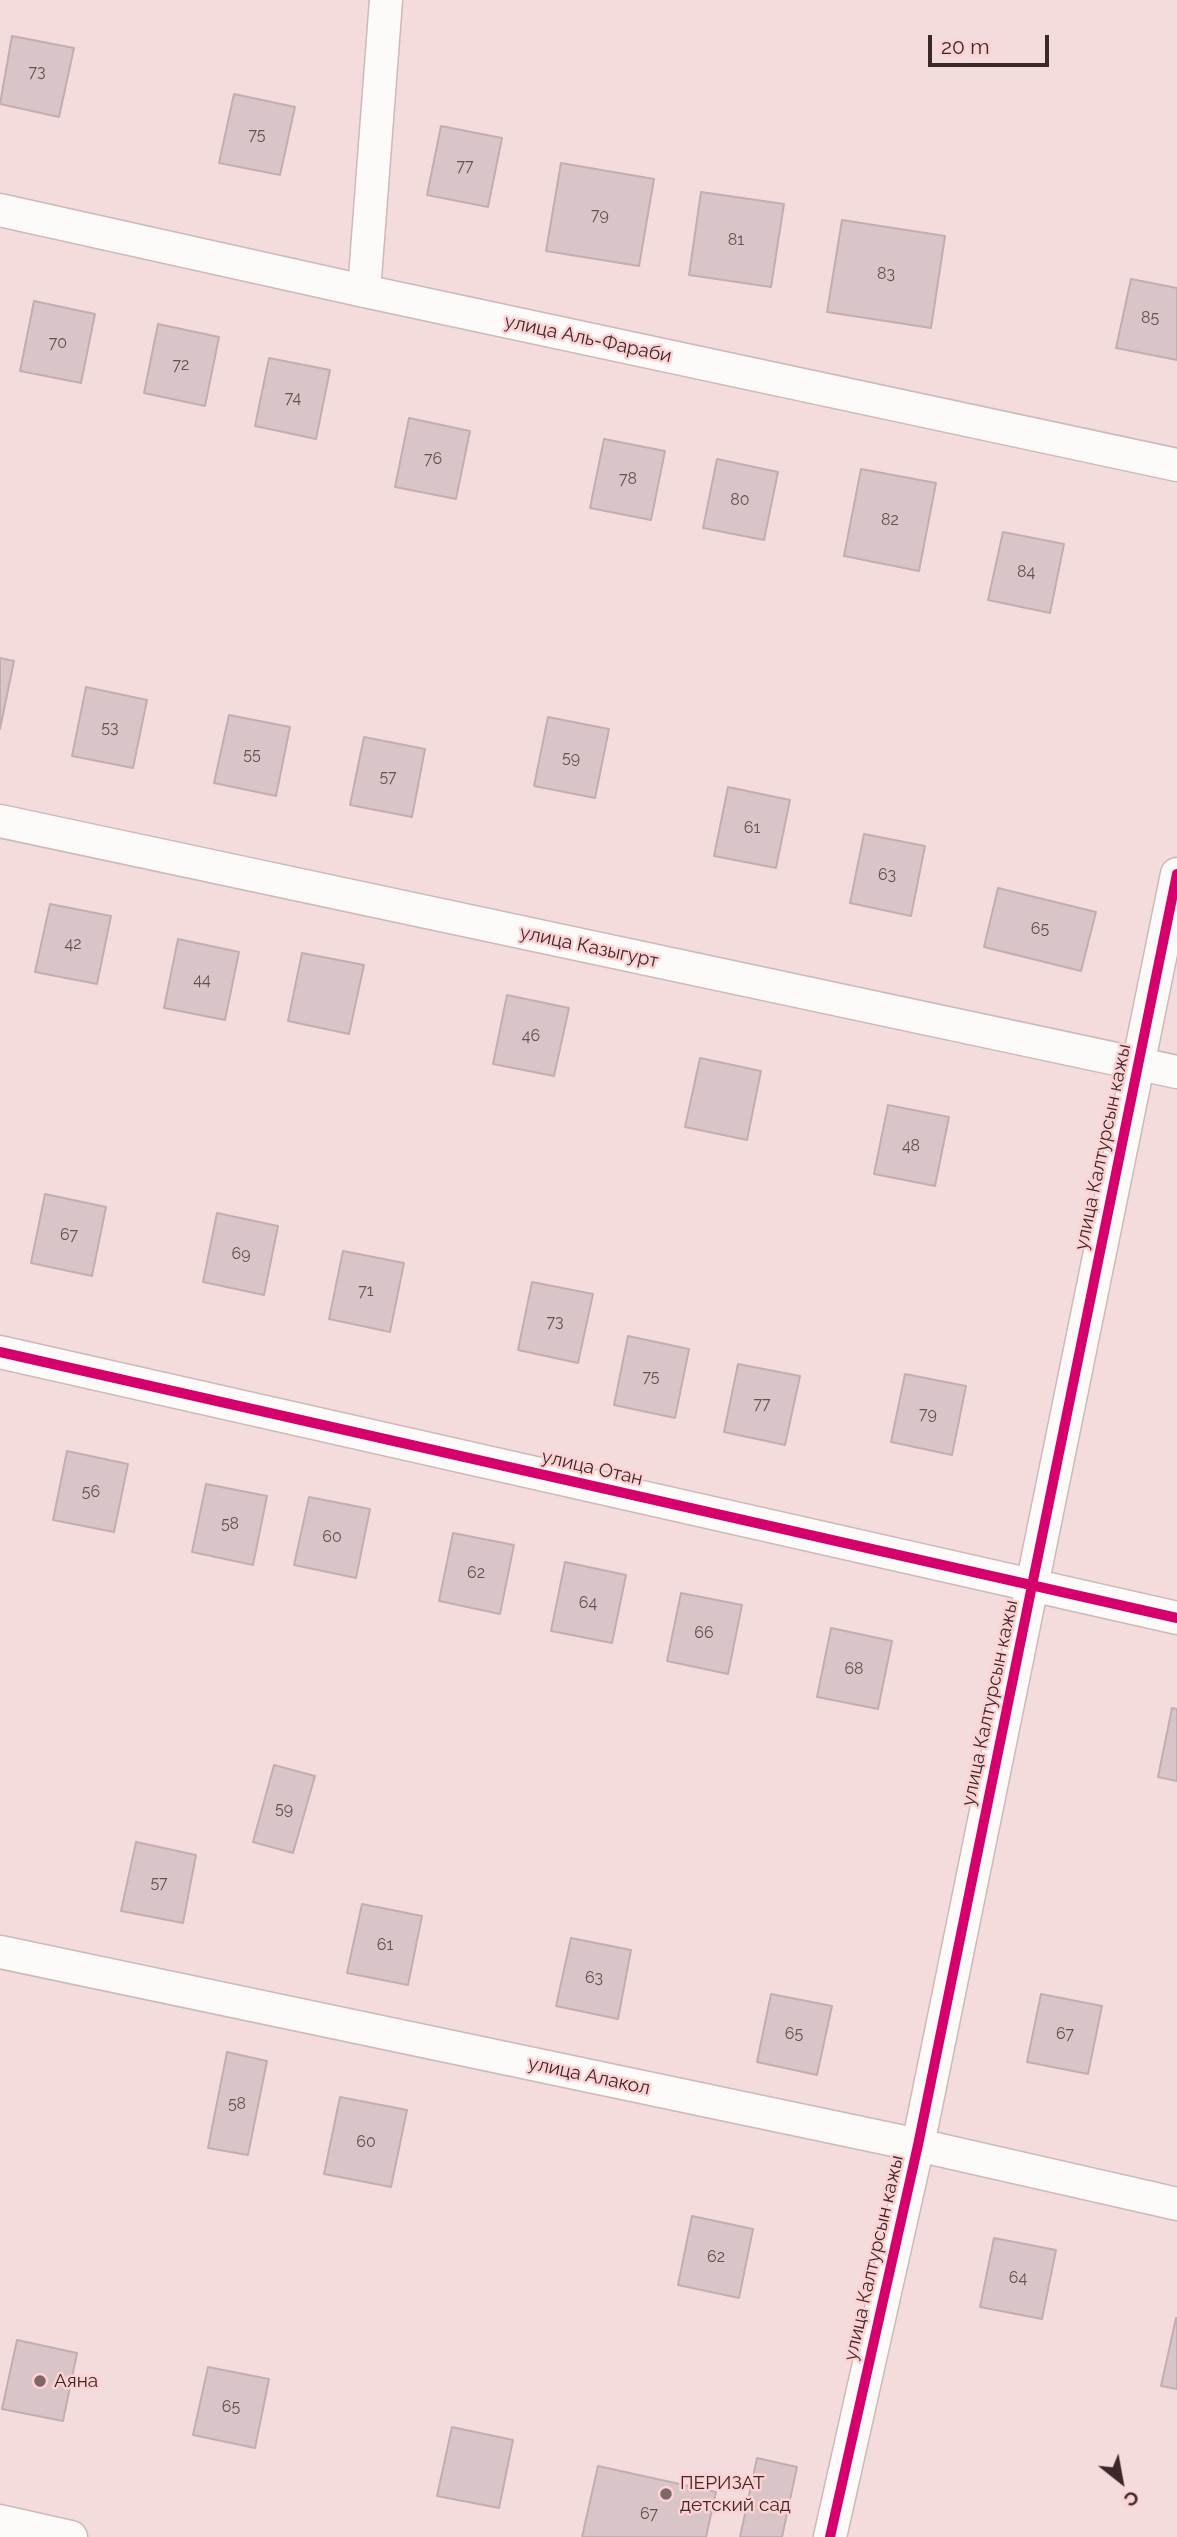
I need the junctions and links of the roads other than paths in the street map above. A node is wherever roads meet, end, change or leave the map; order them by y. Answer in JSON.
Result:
{"nodes":[{"id":1,"x":386,"y":0,"type":"edge"},
{"id":2,"x":0,"y":210,"type":"edge"},
{"id":3,"x":364,"y":291,"type":"junction"},
{"id":4,"x":1177,"y":465,"type":"edge"},
{"id":5,"x":0,"y":821,"type":"edge"},
{"id":6,"x":1177,"y":874,"type":"edge"},
{"id":7,"x":1138,"y":1064,"type":"junction"},
{"id":8,"x":1177,"y":1072,"type":"edge"},
{"id":9,"x":0,"y":1352,"type":"edge"},
{"id":10,"x":1032,"y":1585,"type":"junction"},
{"id":11,"x":1177,"y":1618,"type":"edge"},
{"id":12,"x":0,"y":1952,"type":"edge"},
{"id":13,"x":918,"y":2145,"type":"junction"},
{"id":14,"x":1177,"y":2204,"type":"edge"},
{"id":15,"x":0,"y":2521,"type":"edge"},
{"id":16,"x":71,"y":2537,"type":"edge"},
{"id":17,"x":830,"y":2537,"type":"edge"}],
"edges":[{"from":1,"to":3,"type":"street"},
{"from":2,"to":3,"type":"street","name":"улица Аль-Фараби"},
{"from":3,"to":4,"type":"street","name":"улица Аль-Фараби"},
{"from":5,"to":7,"type":"street","name":"улица Казыгурт"},
{"from":6,"to":7,"type":"street","name":"улица Калтурсын кажы"},
{"from":7,"to":8,"type":"street","name":"улица Казыгурт"},
{"from":7,"to":10,"type":"street","name":"улица Калтурсын кажы"},
{"from":9,"to":10,"type":"street","name":"улица Отан"},
{"from":10,"to":11,"type":"street","name":"улица Отан"},
{"from":10,"to":13,"type":"street","name":"улица Калтурсын кажы"},
{"from":12,"to":13,"type":"street","name":"улица Алакол"},
{"from":13,"to":14,"type":"street","name":"улица Алакол"},
{"from":13,"to":17,"type":"street","name":"улица Калтурсын кажы"},
{"from":15,"to":16,"type":"street"}]}
